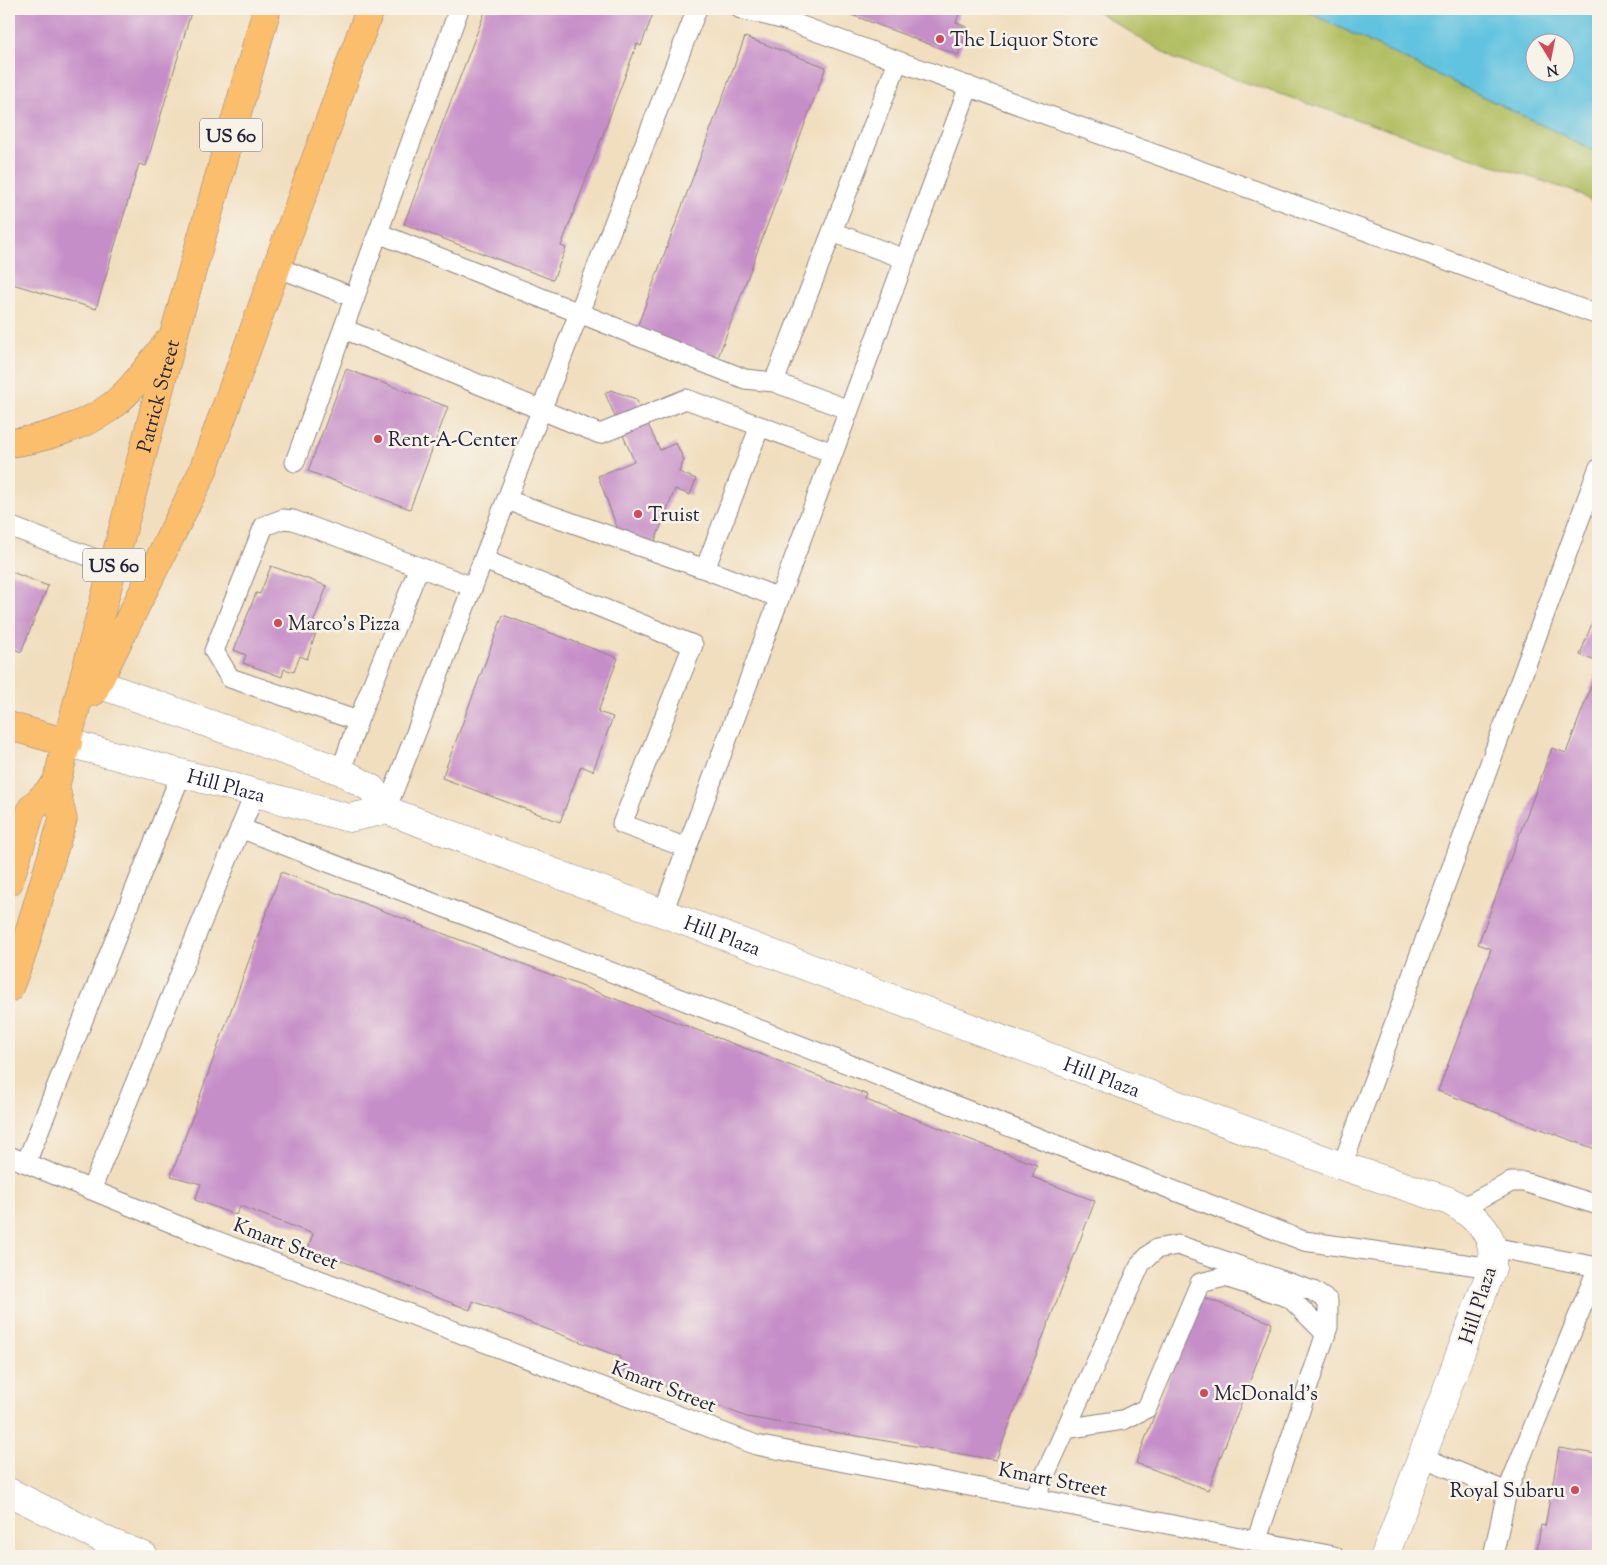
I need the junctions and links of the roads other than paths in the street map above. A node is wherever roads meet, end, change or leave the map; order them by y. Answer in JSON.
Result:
{"nodes":[{"id":1,"x":267,"y":9,"type":"edge"},
{"id":2,"x":370,"y":9,"type":"edge"},
{"id":3,"x":459,"y":9,"type":"edge"},
{"id":4,"x":698,"y":9,"type":"edge"},
{"id":5,"x":741,"y":9,"type":"edge"},
{"id":6,"x":898,"y":61,"type":"junction"},
{"id":7,"x":969,"y":86,"type":"junction"},
{"id":8,"x":832,"y":232,"type":"junction"},
{"id":9,"x":378,"y":233,"type":"junction"},
{"id":10,"x":905,"y":258,"type":"junction"},
{"id":11,"x":277,"y":268,"type":"junction"},
{"id":12,"x":354,"y":298,"type":"junction"},
{"id":13,"x":579,"y":314,"type":"junction"},
{"id":14,"x":1598,"y":315,"type":"edge"},
{"id":15,"x":344,"y":329,"type":"junction"},
{"id":16,"x":174,"y":334,"type":"junction"},
{"id":17,"x":774,"y":382,"type":"junction"},
{"id":18,"x":543,"y":409,"type":"junction"},
{"id":19,"x":849,"y":410,"type":"junction"},
{"id":20,"x":760,"y":426,"type":"junction"},
{"id":21,"x":9,"y":443,"type":"edge"},
{"id":22,"x":833,"y":453,"type":"junction"},
{"id":23,"x":295,"y":462,"type":"dead end"},
{"id":24,"x":1598,"y":469,"type":"edge"},
{"id":25,"x":507,"y":500,"type":"junction"},
{"id":26,"x":9,"y":526,"type":"edge"},
{"id":27,"x":484,"y":560,"type":"junction"},
{"id":28,"x":114,"y":566,"type":"junction"},
{"id":29,"x":419,"y":566,"type":"junction"},
{"id":30,"x":705,"y":569,"type":"junction"},
{"id":31,"x":473,"y":587,"type":"junction"},
{"id":32,"x":780,"y":598,"type":"junction"},
{"id":33,"x":91,"y":682,"type":"junction"},
{"id":34,"x":358,"y":721,"type":"junction"},
{"id":35,"x":9,"y":726,"type":"edge"},
{"id":36,"x":68,"y":743,"type":"junction"},
{"id":37,"x":341,"y":771,"type":"junction"},
{"id":38,"x":181,"y":774,"type":"junction"},
{"id":39,"x":55,"y":785,"type":"junction"},
{"id":40,"x":255,"y":793,"type":"junction"},
{"id":41,"x":386,"y":810,"type":"junction"},
{"id":42,"x":240,"y":828,"type":"junction"},
{"id":43,"x":687,"y":848,"type":"junction"},
{"id":44,"x":9,"y":882,"type":"edge"},
{"id":45,"x":662,"y":915,"type":"junction"},
{"id":46,"x":9,"y":988,"type":"edge"},
{"id":47,"x":17,"y":1159,"type":"edge"},
{"id":48,"x":1342,"y":1166,"type":"junction"},
{"id":49,"x":91,"y":1190,"type":"junction"},
{"id":50,"x":1598,"y":1205,"type":"edge"},
{"id":51,"x":1462,"y":1208,"type":"junction"},
{"id":52,"x":1492,"y":1257,"type":"junction"},
{"id":53,"x":1598,"y":1267,"type":"edge"},
{"id":54,"x":1326,"y":1334,"type":"junction"},
{"id":55,"x":1066,"y":1429,"type":"junction"},
{"id":56,"x":1422,"y":1457,"type":"junction"},
{"id":57,"x":9,"y":1492,"type":"edge"},
{"id":58,"x":1507,"y":1492,"type":"junction"},
{"id":59,"x":1034,"y":1498,"type":"junction"},
{"id":60,"x":1256,"y":1542,"type":"junction"},
{"id":61,"x":144,"y":1556,"type":"edge"},
{"id":62,"x":1334,"y":1556,"type":"edge"},
{"id":63,"x":1385,"y":1556,"type":"edge"},
{"id":64,"x":1493,"y":1556,"type":"edge"}],
"edges":[{"from":1,"to":16,"type":"main road","name":"Patrick Street","number":"US 60"},
{"from":2,"to":11,"type":"main road"},
{"from":3,"to":9,"type":"lane"},
{"from":4,"to":13,"type":"lane"},
{"from":5,"to":6,"type":"lane"},
{"from":6,"to":7,"type":"lane"},
{"from":6,"to":8,"type":"lane"},
{"from":7,"to":10,"type":"lane"},
{"from":7,"to":14,"type":"lane"},
{"from":8,"to":10,"type":"lane"},
{"from":8,"to":17,"type":"lane"},
{"from":9,"to":12,"type":"lane"},
{"from":9,"to":13,"type":"lane"},
{"from":10,"to":19,"type":"lane"},
{"from":11,"to":12,"type":"lane"},
{"from":11,"to":33,"type":"main road"},
{"from":12,"to":15,"type":"lane"},
{"from":13,"to":17,"type":"lane"},
{"from":13,"to":18,"type":"lane"},
{"from":15,"to":18,"type":"lane"},
{"from":15,"to":23,"type":"lane"},
{"from":16,"to":21,"type":"main road"},
{"from":16,"to":28,"type":"main road","name":"Patrick Street","number":"US 60"},
{"from":17,"to":19,"type":"lane"},
{"from":18,"to":20,"type":"lane"},
{"from":18,"to":25,"type":"lane"},
{"from":19,"to":22,"type":"lane"},
{"from":20,"to":22,"type":"lane"},
{"from":20,"to":30,"type":"lane"},
{"from":22,"to":32,"type":"lane"},
{"from":24,"to":48,"type":"lane"},
{"from":25,"to":27,"type":"lane"},
{"from":25,"to":30,"type":"lane"},
{"from":26,"to":28,"type":"lane"},
{"from":27,"to":31,"type":"lane"},
{"from":27,"to":43,"type":"lane"},
{"from":28,"to":33,"type":"main road","name":"Patrick Street","number":"US 60"},
{"from":29,"to":31,"type":"lane"},
{"from":29,"to":34,"type":"lane"},
{"from":29,"to":34,"type":"lane"},
{"from":30,"to":32,"type":"lane"},
{"from":31,"to":41,"type":"lane"},
{"from":32,"to":43,"type":"lane"},
{"from":33,"to":36,"type":"main road"},
{"from":33,"to":37,"type":"street"},
{"from":34,"to":37,"type":"lane"},
{"from":35,"to":36,"type":"main road"},
{"from":36,"to":38,"type":"street","name":"Hill Plaza"},
{"from":36,"to":39,"type":"main road"},
{"from":37,"to":41,"type":"street"},
{"from":38,"to":40,"type":"street","name":"Hill Plaza"},
{"from":38,"to":47,"type":"lane"},
{"from":39,"to":44,"type":"main road"},
{"from":39,"to":46,"type":"main road"},
{"from":40,"to":41,"type":"street","name":"Hill Plaza"},
{"from":40,"to":42,"type":"lane"},
{"from":41,"to":45,"type":"street","name":"Hill Plaza"},
{"from":42,"to":49,"type":"lane"},
{"from":42,"to":52,"type":"lane"},
{"from":43,"to":45,"type":"lane"},
{"from":45,"to":48,"type":"street","name":"Hill Plaza"},
{"from":47,"to":49,"type":"lane","name":"Kmart Street"},
{"from":48,"to":51,"type":"street","name":"Hill Plaza"},
{"from":49,"to":59,"type":"lane","name":"Kmart Street"},
{"from":50,"to":51,"type":"lane"},
{"from":51,"to":52,"type":"street","name":"Hill Plaza"},
{"from":52,"to":53,"type":"lane"},
{"from":52,"to":56,"type":"street","name":"Hill Plaza"},
{"from":53,"to":58,"type":"lane"},
{"from":54,"to":55,"type":"lane"},
{"from":54,"to":55,"type":"lane"},
{"from":54,"to":60,"type":"lane"},
{"from":55,"to":59,"type":"lane"},
{"from":56,"to":58,"type":"lane"},
{"from":56,"to":63,"type":"street","name":"Hill Plaza"},
{"from":57,"to":61,"type":"street"},
{"from":58,"to":64,"type":"lane"},
{"from":59,"to":60,"type":"lane","name":"Kmart Street"},
{"from":60,"to":62,"type":"lane","name":"Kmart Street"}]}
